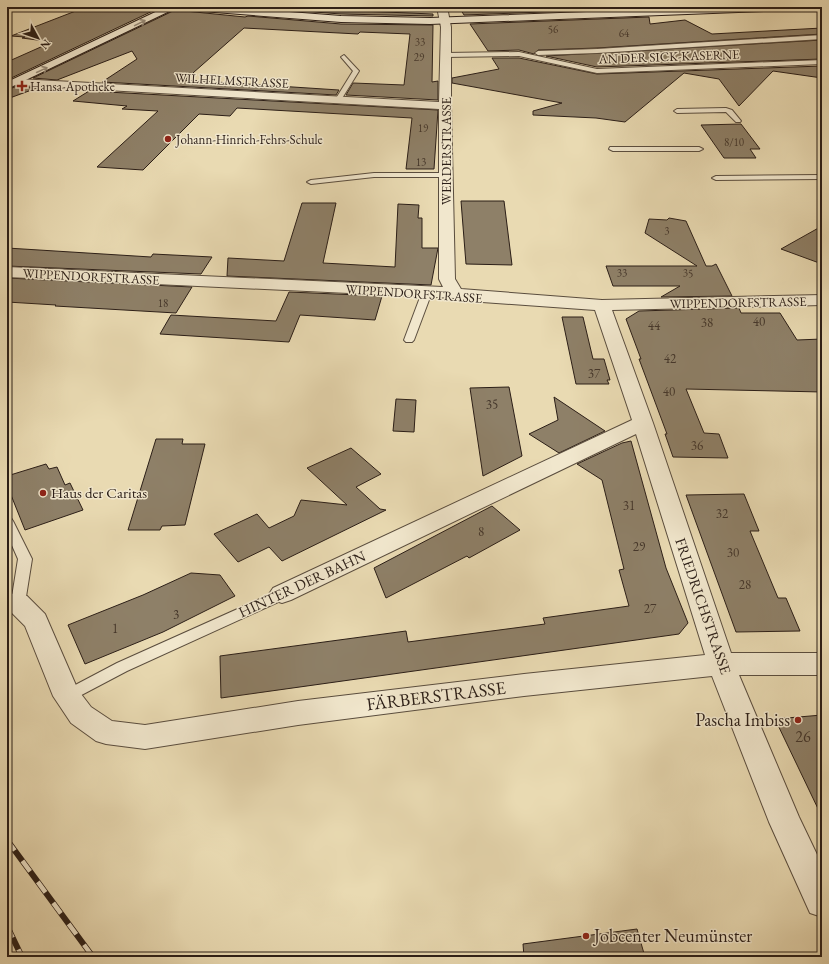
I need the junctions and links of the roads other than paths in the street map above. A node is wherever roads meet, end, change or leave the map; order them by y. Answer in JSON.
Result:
{"nodes":[{"id":1,"x":173,"y":7,"type":"edge"},
{"id":2,"x":189,"y":7,"type":"edge"},
{"id":3,"x":442,"y":7,"type":"edge"},
{"id":4,"x":787,"y":7,"type":"edge"},
{"id":5,"x":446,"y":21,"type":"junction"},
{"id":6,"x":822,"y":37,"type":"edge"},
{"id":7,"x":519,"y":54,"type":"junction"},
{"id":8,"x":446,"y":55,"type":"junction"},
{"id":9,"x":344,"y":57,"type":"dead end"},
{"id":10,"x":822,"y":62,"type":"edge"},
{"id":11,"x":12,"y":84,"type":"edge"},
{"id":12,"x":338,"y":100,"type":"junction"},
{"id":13,"x":445,"y":106,"type":"junction"},
{"id":14,"x":677,"y":111,"type":"dead end"},
{"id":15,"x":738,"y":121,"type":"dead end"},
{"id":16,"x":613,"y":149,"type":"dead end"},
{"id":17,"x":699,"y":149,"type":"dead end"},
{"id":18,"x":446,"y":175,"type":"junction"},
{"id":19,"x":822,"y":177,"type":"edge"},
{"id":20,"x":716,"y":178,"type":"dead end"},
{"id":21,"x":311,"y":182,"type":"dead end"},
{"id":22,"x":7,"y":272,"type":"edge"},
{"id":23,"x":427,"y":292,"type":"junction"},
{"id":24,"x":454,"y":293,"type":"junction"},
{"id":25,"x":822,"y":300,"type":"edge"},
{"id":26,"x":602,"y":305,"type":"junction"},
{"id":27,"x":409,"y":340,"type":"dead end"},
{"id":28,"x":643,"y":423,"type":"junction"},
{"id":29,"x":7,"y":521,"type":"edge"},
{"id":30,"x":282,"y":594,"type":"joint"},
{"id":31,"x":13,"y":603,"type":"edge"},
{"id":32,"x":721,"y":664,"type":"junction"},
{"id":33,"x":822,"y":664,"type":"edge"},
{"id":34,"x":67,"y":696,"type":"junction"},
{"id":35,"x":822,"y":901,"type":"edge"}],
"edges":[{"from":11,"to":1,"type":"street","one_way":true},
{"from":2,"to":5,"type":"street"},
{"from":3,"to":5,"type":"street","name":"WERDERSTRASSE"},
{"from":4,"to":5,"type":"street"},
{"from":5,"to":8,"type":"street","name":"WERDERSTRASSE"},
{"from":6,"to":7,"type":"lane"},
{"from":7,"to":8,"type":"lane","name":"AN DER SICK-KASERNE"},
{"from":7,"to":10,"type":"lane","name":"AN DER SICK-KASERNE"},
{"from":8,"to":13,"type":"street","name":"WERDERSTRASSE"},
{"from":9,"to":12,"type":"lane"},
{"from":11,"to":12,"type":"street","name":"WILHELMSTRASSE"},
{"from":12,"to":13,"type":"street","name":"WILHELMSTRASSE"},
{"from":13,"to":18,"type":"street","name":"WERDERSTRASSE"},
{"from":14,"to":15,"type":"lane"},
{"from":16,"to":17,"type":"lane"},
{"from":18,"to":21,"type":"lane"},
{"from":18,"to":24,"type":"street","name":"WERDERSTRASSE"},
{"from":19,"to":20,"type":"lane"},
{"from":22,"to":23,"type":"street","name":"WIPPENDORFSTRASSE"},
{"from":23,"to":24,"type":"street","name":"WIPPENDORFSTRASSE"},
{"from":23,"to":27,"type":"lane"},
{"from":24,"to":26,"type":"street","name":"WIPPENDORFSTRASSE"},
{"from":25,"to":26,"type":"street","name":"WIPPENDORFSTRASSE"},
{"from":26,"to":28,"type":"street","name":"FRIEDRICHSTRASSE"},
{"from":28,"to":30,"type":"street","name":"HINTER DER BAHN"},
{"from":28,"to":32,"type":"street","name":"FRIEDRICHSTRASSE"},
{"from":29,"to":31,"type":"lane"},
{"from":30,"to":34,"type":"lane","name":"HINTER DER BAHN"},
{"from":31,"to":34,"type":"street"},
{"from":32,"to":33,"type":"street","name":"FÄRBERSTRASSE"},
{"from":32,"to":34,"type":"street","name":"FÄRBERSTRASSE"},
{"from":32,"to":35,"type":"street","name":"FRIEDRICHSTRASSE"}]}
